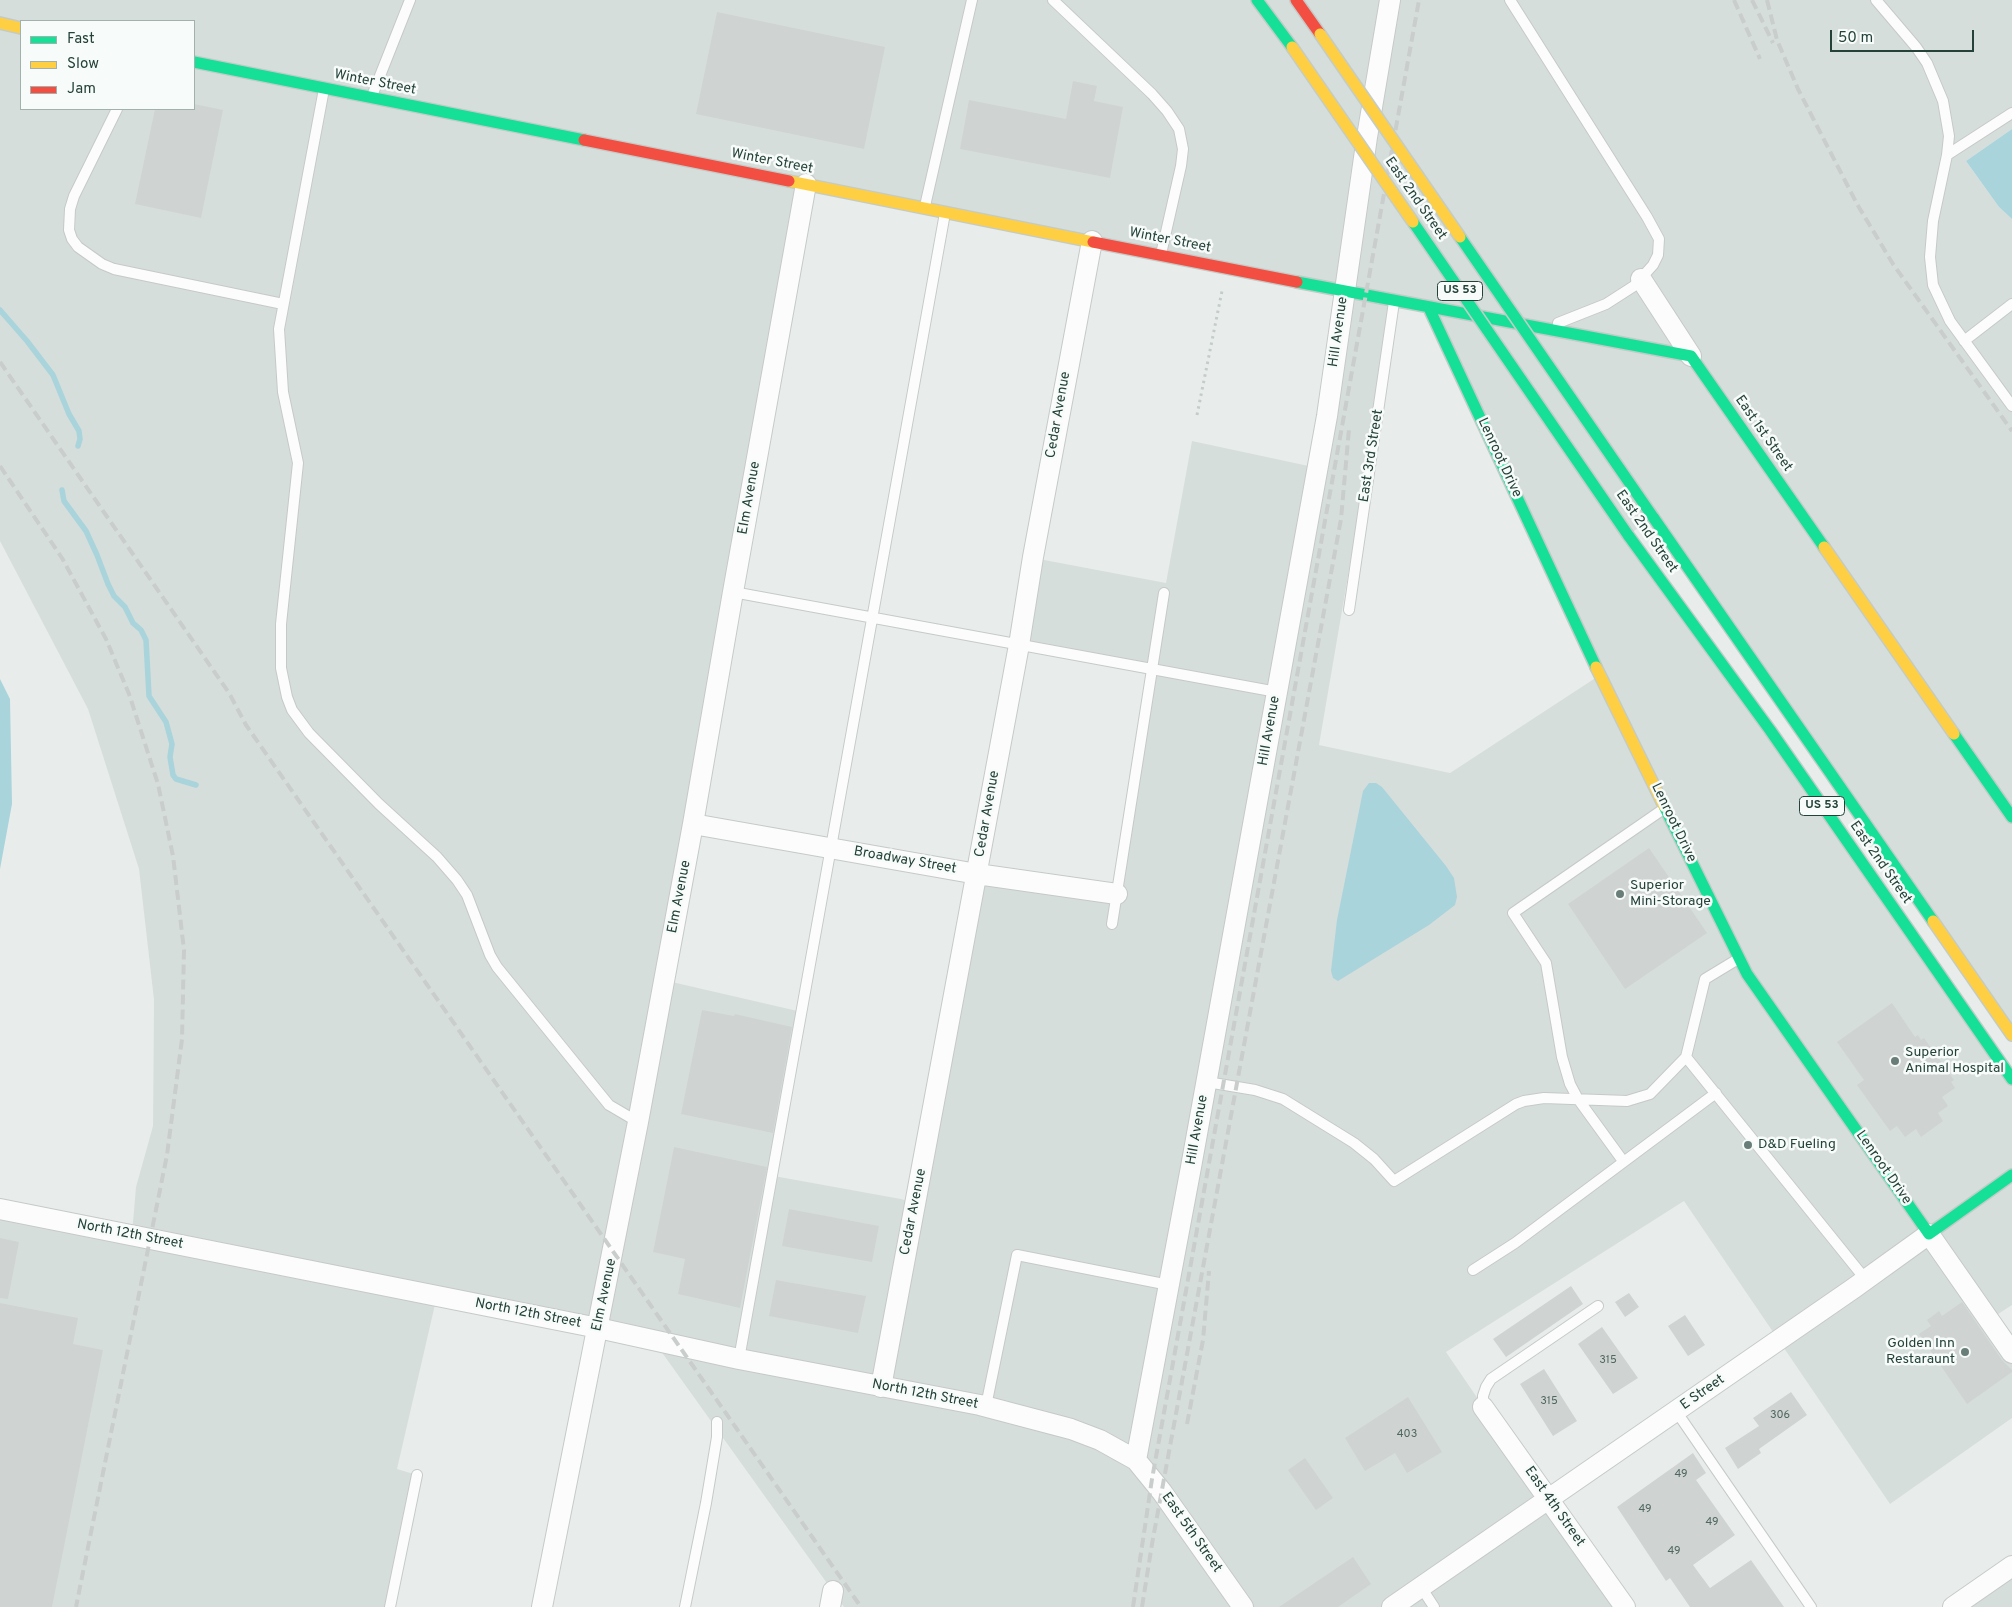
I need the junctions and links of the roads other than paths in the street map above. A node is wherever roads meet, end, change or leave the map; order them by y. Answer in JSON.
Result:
{"nodes":[{"id":1,"x":410,"y":0,"type":"edge"},
{"id":2,"x":972,"y":0,"type":"edge"},
{"id":3,"x":1053,"y":0,"type":"edge"},
{"id":4,"x":1258,"y":0,"type":"edge"},
{"id":5,"x":1296,"y":0,"type":"edge"},
{"id":6,"x":1390,"y":0,"type":"edge"},
{"id":7,"x":1510,"y":0,"type":"edge"},
{"id":8,"x":1876,"y":0,"type":"edge"},
{"id":9,"x":0,"y":23,"type":"edge"},
{"id":10,"x":20,"y":28,"type":"edge"},
{"id":11,"x":195,"y":62,"type":"edge"},
{"id":12,"x":324,"y":88,"type":"junction"},
{"id":13,"x":371,"y":97,"type":"junction"},
{"id":14,"x":117,"y":110,"type":"edge"},
{"id":15,"x":2012,"y":113,"type":"edge"},
{"id":16,"x":1947,"y":155,"type":"junction"},
{"id":17,"x":806,"y":184,"type":"junction"},
{"id":18,"x":924,"y":208,"type":"junction"},
{"id":19,"x":945,"y":212,"type":"junction"},
{"id":20,"x":1092,"y":241,"type":"junction"},
{"id":21,"x":1161,"y":255,"type":"junction"},
{"id":22,"x":1641,"y":279,"type":"junction"},
{"id":23,"x":1345,"y":292,"type":"junction"},
{"id":24,"x":1395,"y":301,"type":"junction"},
{"id":25,"x":283,"y":304,"type":"junction"},
{"id":26,"x":2012,"y":304,"type":"edge"},
{"id":27,"x":1429,"y":308,"type":"junction"},
{"id":28,"x":1543,"y":329,"type":"junction"},
{"id":29,"x":1964,"y":341,"type":"junction"},
{"id":30,"x":1691,"y":356,"type":"junction"},
{"id":31,"x":2012,"y":406,"type":"edge"},
{"id":32,"x":733,"y":592,"type":"junction"},
{"id":33,"x":1164,"y":593,"type":"dead end"},
{"id":34,"x":1349,"y":610,"type":"dead end"},
{"id":35,"x":872,"y":617,"type":"junction"},
{"id":36,"x":1019,"y":645,"type":"junction"},
{"id":37,"x":1153,"y":668,"type":"junction"},
{"id":38,"x":1277,"y":692,"type":"junction"},
{"id":39,"x":1665,"y":808,"type":"junction"},
{"id":40,"x":2012,"y":818,"type":"edge"},
{"id":41,"x":693,"y":824,"type":"junction"},
{"id":42,"x":832,"y":848,"type":"junction"},
{"id":43,"x":977,"y":874,"type":"junction"},
{"id":44,"x":1117,"y":894,"type":"junction"},
{"id":45,"x":1112,"y":924,"type":"dead end"},
{"id":46,"x":1739,"y":958,"type":"junction"},
{"id":47,"x":2012,"y":1035,"type":"edge"},
{"id":48,"x":1686,"y":1057,"type":"junction"},
{"id":49,"x":2012,"y":1079,"type":"edge"},
{"id":50,"x":1207,"y":1082,"type":"junction"},
{"id":51,"x":1716,"y":1093,"type":"junction"},
{"id":52,"x":1578,"y":1098,"type":"junction"},
{"id":53,"x":638,"y":1122,"type":"junction"},
{"id":54,"x":1623,"y":1161,"type":"junction"},
{"id":55,"x":2012,"y":1175,"type":"edge"},
{"id":56,"x":0,"y":1209,"type":"edge"},
{"id":57,"x":1929,"y":1234,"type":"junction"},
{"id":58,"x":1473,"y":1270,"type":"dead end"},
{"id":59,"x":1866,"y":1280,"type":"junction"},
{"id":60,"x":1169,"y":1285,"type":"junction"},
{"id":61,"x":1598,"y":1306,"type":"dead end"},
{"id":62,"x":598,"y":1328,"type":"junction"},
{"id":63,"x":2012,"y":1353,"type":"edge"},
{"id":64,"x":739,"y":1359,"type":"junction"},
{"id":65,"x":882,"y":1387,"type":"junction"},
{"id":66,"x":986,"y":1406,"type":"junction"},
{"id":67,"x":1484,"y":1407,"type":"joint"},
{"id":68,"x":1676,"y":1411,"type":"junction"},
{"id":69,"x":717,"y":1422,"type":"dead end"},
{"id":70,"x":1136,"y":1460,"type":"junction"},
{"id":71,"x":417,"y":1475,"type":"dead end"},
{"id":72,"x":1548,"y":1499,"type":"junction"},
{"id":73,"x":2012,"y":1566,"type":"edge"},
{"id":74,"x":1420,"y":1587,"type":"junction"},
{"id":75,"x":390,"y":1607,"type":"edge"},
{"id":76,"x":542,"y":1607,"type":"edge"},
{"id":77,"x":685,"y":1607,"type":"edge"},
{"id":78,"x":1243,"y":1607,"type":"edge"},
{"id":79,"x":1392,"y":1607,"type":"edge"},
{"id":80,"x":1434,"y":1607,"type":"edge"},
{"id":81,"x":1625,"y":1607,"type":"edge"},
{"id":82,"x":1811,"y":1607,"type":"edge"},
{"id":83,"x":1953,"y":1607,"type":"edge"}],
"edges":[{"from":1,"to":13,"type":"lane"},
{"from":2,"to":18,"type":"lane"},
{"from":3,"to":21,"type":"lane"},
{"from":4,"to":49,"type":"main road","name":"East 2nd Street","number":"US 53","bridge":true},
{"from":5,"to":47,"type":"main road","name":"East 2nd Street","number":"US 53","bridge":true},
{"from":6,"to":23,"type":"street","name":"Hill Avenue"},
{"from":7,"to":22,"type":"lane"},
{"from":8,"to":16,"type":"lane"},
{"from":9,"to":10,"type":"main road"},
{"from":11,"to":12,"type":"main road","name":"Winter Street"},
{"from":12,"to":13,"type":"main road","name":"Winter Street"},
{"from":12,"to":25,"type":"lane"},
{"from":13,"to":17,"type":"main road","name":"Winter Street"},
{"from":14,"to":25,"type":"lane"},
{"from":15,"to":16,"type":"lane"},
{"from":16,"to":29,"type":"lane"},
{"from":17,"to":18,"type":"main road","name":"Winter Street"},
{"from":17,"to":32,"type":"street","name":"Elm Avenue"},
{"from":18,"to":19,"type":"main road","name":"Winter Street"},
{"from":19,"to":20,"type":"main road","name":"Winter Street"},
{"from":19,"to":35,"type":"lane"},
{"from":20,"to":21,"type":"main road","name":"Winter Street"},
{"from":20,"to":36,"type":"street","name":"Cedar Avenue"},
{"from":21,"to":23,"type":"main road","name":"Winter Street"},
{"from":22,"to":28,"type":"lane"},
{"from":22,"to":30,"type":"street"},
{"from":23,"to":24,"type":"main road"},
{"from":23,"to":38,"type":"street","name":"Hill Avenue"},
{"from":24,"to":27,"type":"main road"},
{"from":24,"to":34,"type":"lane","name":"East 3rd Street"},
{"from":25,"to":53,"type":"lane"},
{"from":26,"to":29,"type":"lane"},
{"from":27,"to":28,"type":"main road"},
{"from":27,"to":39,"type":"main road","name":"Lenroot Drive"},
{"from":28,"to":30,"type":"main road"},
{"from":29,"to":31,"type":"lane"},
{"from":30,"to":40,"type":"main road","name":"East 1st Street"},
{"from":32,"to":35,"type":"lane"},
{"from":32,"to":41,"type":"street","name":"Elm Avenue"},
{"from":33,"to":37,"type":"lane"},
{"from":35,"to":36,"type":"lane"},
{"from":35,"to":42,"type":"lane"},
{"from":36,"to":37,"type":"lane"},
{"from":36,"to":43,"type":"street","name":"Cedar Avenue"},
{"from":37,"to":38,"type":"lane"},
{"from":37,"to":44,"type":"lane"},
{"from":38,"to":50,"type":"street","name":"Hill Avenue"},
{"from":39,"to":46,"type":"main road","name":"Lenroot Drive"},
{"from":39,"to":52,"type":"lane"},
{"from":41,"to":42,"type":"street","name":"Broadway Street"},
{"from":41,"to":53,"type":"street","name":"Elm Avenue"},
{"from":42,"to":43,"type":"street","name":"Broadway Street"},
{"from":42,"to":64,"type":"lane"},
{"from":43,"to":44,"type":"street","name":"Broadway Street"},
{"from":43,"to":65,"type":"street","name":"Cedar Avenue"},
{"from":44,"to":45,"type":"lane"},
{"from":46,"to":48,"type":"lane"},
{"from":46,"to":57,"type":"main road","name":"Lenroot Drive"},
{"from":48,"to":51,"type":"lane"},
{"from":48,"to":52,"type":"lane"},
{"from":50,"to":52,"type":"lane"},
{"from":50,"to":60,"type":"street","name":"Hill Avenue"},
{"from":51,"to":54,"type":"lane"},
{"from":51,"to":59,"type":"lane"},
{"from":52,"to":54,"type":"lane"},
{"from":53,"to":62,"type":"street","name":"Elm Avenue"},
{"from":54,"to":58,"type":"lane"},
{"from":55,"to":57,"type":"main road","name":"E Street"},
{"from":56,"to":62,"type":"street","name":"North 12th Street"},
{"from":57,"to":59,"type":"street","name":"E Street"},
{"from":57,"to":63,"type":"street","name":"Lenroot Drive"},
{"from":59,"to":68,"type":"street","name":"E Street"},
{"from":60,"to":66,"type":"lane"},
{"from":60,"to":70,"type":"street","name":"Hill Avenue"},
{"from":61,"to":67,"type":"lane"},
{"from":62,"to":64,"type":"street","name":"North 12th Street"},
{"from":62,"to":76,"type":"street","name":"Elm Avenue"},
{"from":64,"to":65,"type":"street","name":"North 12th Street"},
{"from":65,"to":66,"type":"street","name":"North 12th Street"},
{"from":66,"to":70,"type":"street","name":"North 12th Street"},
{"from":67,"to":72,"type":"street","name":"East 4th Street"},
{"from":68,"to":72,"type":"street","name":"E Street"},
{"from":68,"to":82,"type":"lane"},
{"from":69,"to":77,"type":"lane"},
{"from":70,"to":78,"type":"street","name":"East 5th Street"},
{"from":71,"to":75,"type":"lane"},
{"from":72,"to":74,"type":"street","name":"E Street"},
{"from":72,"to":81,"type":"street","name":"East 4th Street"},
{"from":73,"to":83,"type":"street"},
{"from":74,"to":79,"type":"street","name":"E Street"},
{"from":74,"to":80,"type":"lane"}]}
